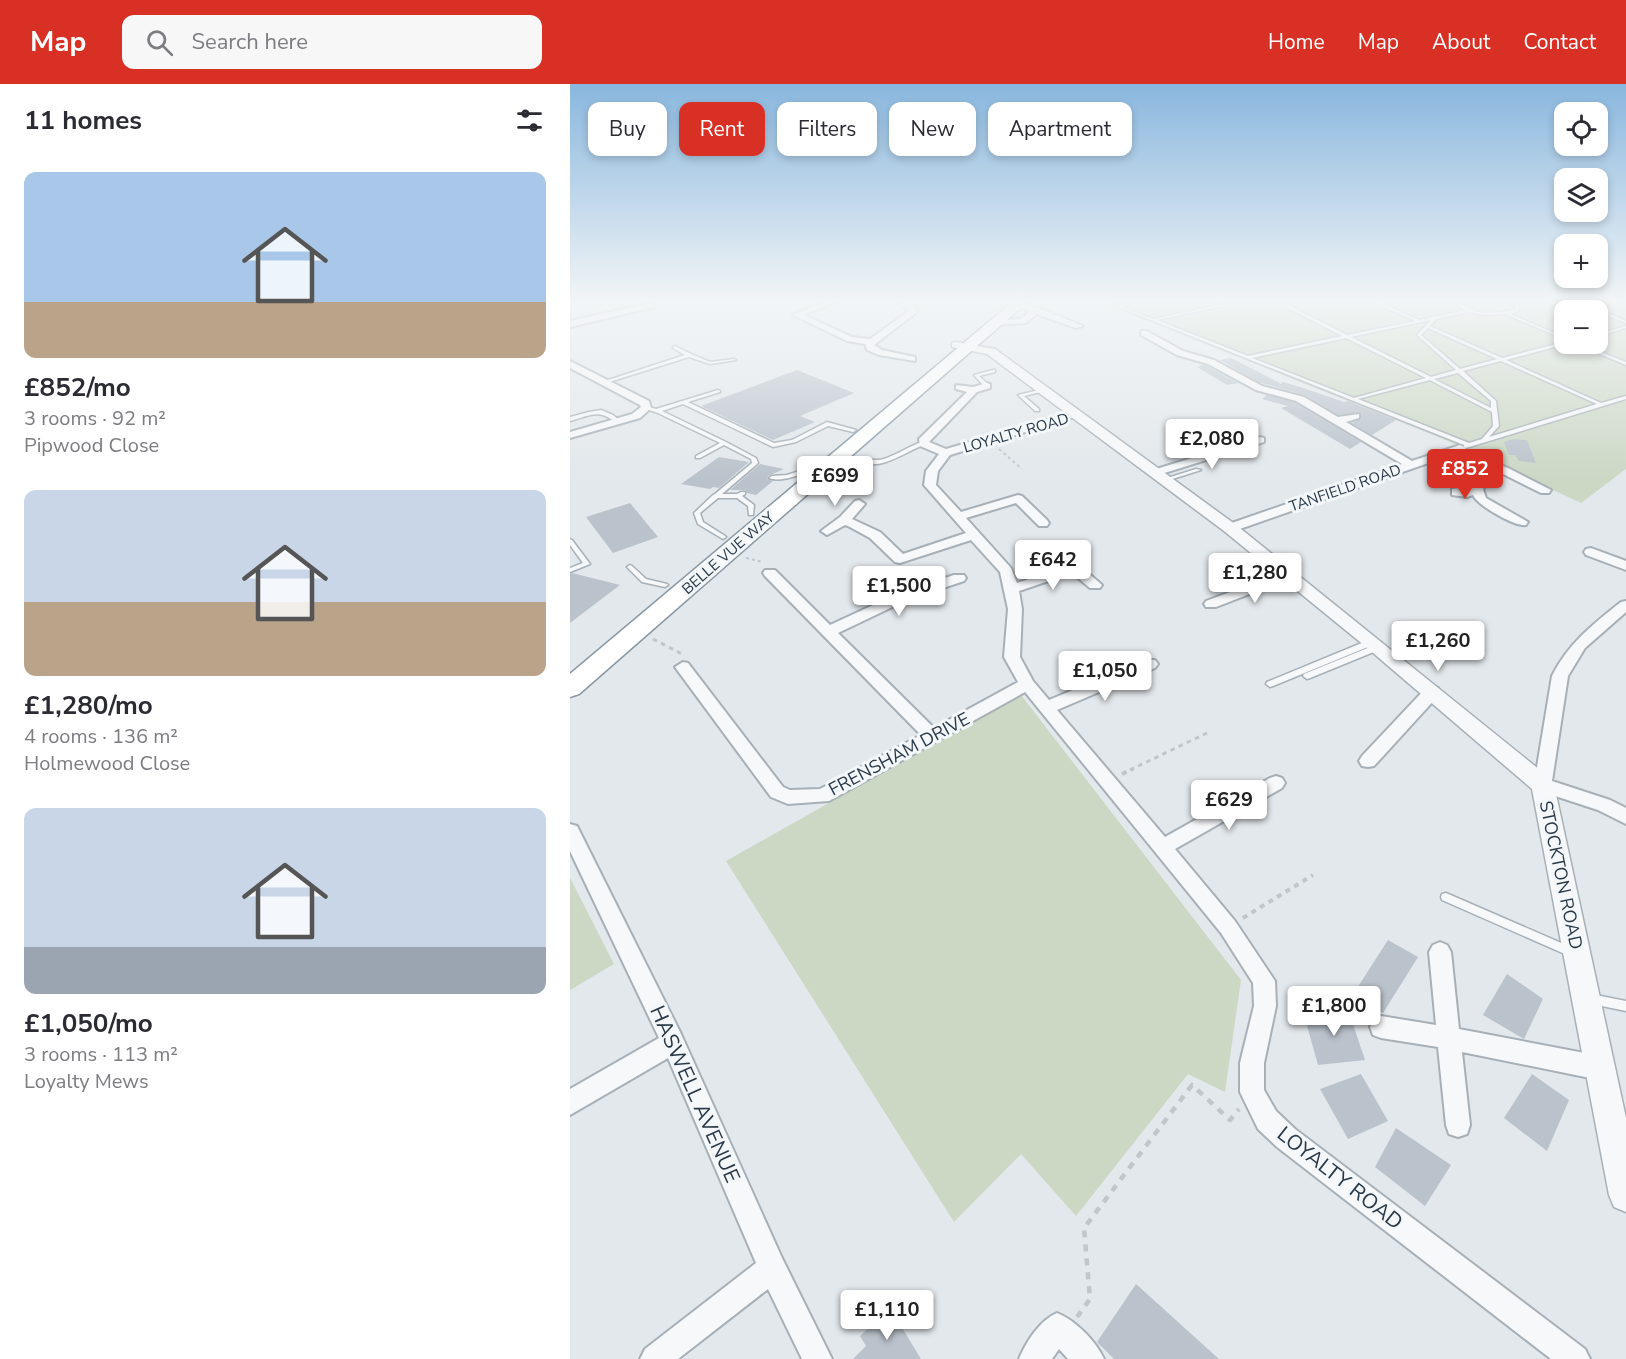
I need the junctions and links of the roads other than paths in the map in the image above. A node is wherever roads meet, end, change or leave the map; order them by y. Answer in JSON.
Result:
{"nodes":[{"id":1,"x":678,"y":358,"type":"edge"},
{"id":2,"x":698,"y":358,"type":"edge"},
{"id":3,"x":947,"y":358,"type":"edge"},
{"id":4,"x":948,"y":358,"type":"edge"},
{"id":5,"x":1001,"y":358,"type":"edge"},
{"id":6,"x":1199,"y":358,"type":"edge"},
{"id":7,"x":1253,"y":358,"type":"edge"},
{"id":8,"x":1390,"y":358,"type":"edge"},
{"id":9,"x":1445,"y":358,"type":"edge"},
{"id":10,"x":1499,"y":358,"type":"edge"},
{"id":11,"x":1507,"y":358,"type":"edge"},
{"id":12,"x":734,"y":360,"type":"dead end"},
{"id":13,"x":1502,"y":360,"type":"junction"},
{"id":14,"x":571,"y":365,"type":"edge"},
{"id":15,"x":1458,"y":370,"type":"junction"},
{"id":16,"x":993,"y":371,"type":"dead end"},
{"id":17,"x":1429,"y":378,"type":"junction"},
{"id":18,"x":604,"y":382,"type":"junction"},
{"id":19,"x":987,"y":386,"type":"joint"},
{"id":20,"x":959,"y":387,"type":"dead end"},
{"id":21,"x":973,"y":390,"type":"junction"},
{"id":22,"x":1043,"y":390,"type":"junction"},
{"id":23,"x":718,"y":391,"type":"dead end"},
{"id":24,"x":1626,"y":397,"type":"edge"},
{"id":25,"x":1354,"y":399,"type":"junction"},
{"id":26,"x":683,"y":402,"type":"junction"},
{"id":27,"x":1602,"y":405,"type":"junction"},
{"id":28,"x":651,"y":409,"type":"junction"},
{"id":29,"x":1038,"y":410,"type":"dead end"},
{"id":30,"x":1494,"y":411,"type":"junction"},
{"id":31,"x":1076,"y":415,"type":"junction"},
{"id":32,"x":1355,"y":416,"type":"dead end"},
{"id":33,"x":570,"y":419,"type":"edge"},
{"id":34,"x":617,"y":421,"type":"junction"},
{"id":35,"x":1336,"y":421,"type":"junction"},
{"id":36,"x":853,"y":430,"type":"junction"},
{"id":37,"x":570,"y":435,"type":"edge"},
{"id":38,"x":1260,"y":440,"type":"dead end"},
{"id":39,"x":1484,"y":440,"type":"junction"},
{"id":40,"x":724,"y":443,"type":"junction"},
{"id":41,"x":924,"y":443,"type":"junction"},
{"id":42,"x":1460,"y":448,"type":"junction"},
{"id":43,"x":946,"y":453,"type":"junction"},
{"id":44,"x":698,"y":457,"type":"dead end"},
{"id":45,"x":864,"y":462,"type":"dead end"},
{"id":46,"x":1411,"y":465,"type":"junction"},
{"id":47,"x":1198,"y":470,"type":"dead end"},
{"id":48,"x":1504,"y":470,"type":"junction"},
{"id":49,"x":803,"y":472,"type":"junction"},
{"id":50,"x":1159,"y":476,"type":"junction"},
{"id":51,"x":772,"y":478,"type":"dead end"},
{"id":52,"x":1477,"y":489,"type":"junction"},
{"id":53,"x":1545,"y":490,"type":"dead end"},
{"id":54,"x":1456,"y":492,"type":"dead end"},
{"id":55,"x":715,"y":496,"type":"junction"},
{"id":56,"x":859,"y":504,"type":"dead end"},
{"id":57,"x":751,"y":514,"type":"junction"},
{"id":58,"x":957,"y":517,"type":"junction"},
{"id":59,"x":844,"y":520,"type":"junction"},
{"id":60,"x":1522,"y":522,"type":"dead end"},
{"id":61,"x":1043,"y":523,"type":"dead end"},
{"id":62,"x":1230,"y":528,"type":"junction"},
{"id":63,"x":827,"y":531,"type":"dead end"},
{"id":64,"x":973,"y":535,"type":"junction"},
{"id":65,"x":570,"y":541,"type":"edge"},
{"id":66,"x":725,"y":545,"type":"junction"},
{"id":67,"x":1591,"y":552,"type":"dead end"},
{"id":68,"x":1626,"y":566,"type":"edge"},
{"id":69,"x":630,"y":567,"type":"dead end"},
{"id":70,"x":570,"y":570,"type":"edge"},
{"id":71,"x":770,"y":573,"type":"road end"},
{"id":72,"x":1286,"y":575,"type":"junction"},
{"id":73,"x":959,"y":578,"type":"dead end"},
{"id":74,"x":665,"y":585,"type":"junction"},
{"id":75,"x":1095,"y":585,"type":"dead end"},
{"id":76,"x":1012,"y":589,"type":"junction"},
{"id":77,"x":1211,"y":604,"type":"dead end"},
{"id":78,"x":1626,"y":604,"type":"edge"},
{"id":79,"x":829,"y":631,"type":"junction"},
{"id":80,"x":1375,"y":645,"type":"junction"},
{"id":81,"x":570,"y":663,"type":"edge"},
{"id":82,"x":1150,"y":664,"type":"dead end"},
{"id":83,"x":683,"y":667,"type":"road end"},
{"id":84,"x":1307,"y":676,"type":"dead end"},
{"id":85,"x":1027,"y":684,"type":"junction"},
{"id":86,"x":1270,"y":684,"type":"dead end"},
{"id":87,"x":570,"y":688,"type":"edge"},
{"id":88,"x":1432,"y":692,"type":"junction"},
{"id":89,"x":1046,"y":708,"type":"junction"},
{"id":90,"x":933,"y":737,"type":"junction"},
{"id":91,"x":1368,"y":762,"type":"dead end"},
{"id":92,"x":1276,"y":783,"type":"dead end"},
{"id":93,"x":1543,"y":784,"type":"junction"},
{"id":94,"x":1626,"y":817,"type":"edge"},
{"id":95,"x":570,"y":831,"type":"edge"},
{"id":96,"x":1163,"y":847,"type":"junction"},
{"id":97,"x":1446,"y":897,"type":"dead end"},
{"id":98,"x":1440,"y":952,"type":"dead end"},
{"id":99,"x":1577,"y":954,"type":"junction"},
{"id":100,"x":1586,"y":998,"type":"junction"},
{"id":101,"x":1626,"y":1006,"type":"edge"},
{"id":102,"x":1381,"y":1027,"type":"dead end"},
{"id":103,"x":1450,"y":1038,"type":"junction"},
{"id":104,"x":673,"y":1042,"type":"junction"},
{"id":105,"x":1600,"y":1068,"type":"junction"},
{"id":106,"x":570,"y":1103,"type":"edge"},
{"id":107,"x":1458,"y":1125,"type":"dead end"},
{"id":108,"x":1626,"y":1195,"type":"edge"},
{"id":109,"x":772,"y":1268,"type":"junction"},
{"id":110,"x":655,"y":1359,"type":"edge"},
{"id":111,"x":817,"y":1359,"type":"edge"},
{"id":112,"x":1034,"y":1359,"type":"edge"},
{"id":113,"x":1089,"y":1359,"type":"edge"},
{"id":114,"x":1575,"y":1359,"type":"edge"}],
"edges":[{"from":1,"to":18,"type":"lane"},
{"from":2,"to":12,"type":"lane"},
{"from":3,"to":36,"type":"highway"},
{"from":4,"to":66,"type":"highway","name":"BELLE VUE WAY"},
{"from":5,"to":22,"type":"street","name":"STOCKTON ROAD"},
{"from":6,"to":35,"type":"street"},
{"from":7,"to":25,"type":"lane"},
{"from":8,"to":17,"type":"lane"},
{"from":9,"to":15,"type":"lane"},
{"from":10,"to":13,"type":"lane"},
{"from":11,"to":13,"type":"lane"},
{"from":13,"to":15,"type":"lane"},
{"from":13,"to":27,"type":"lane"},
{"from":14,"to":18,"type":"street"},
{"from":15,"to":17,"type":"lane"},
{"from":15,"to":30,"type":"lane"},
{"from":16,"to":19,"type":"lane"},
{"from":17,"to":25,"type":"lane"},
{"from":17,"to":30,"type":"lane"},
{"from":18,"to":28,"type":"street"},
{"from":19,"to":21,"type":"street"},
{"from":20,"to":21,"type":"street"},
{"from":21,"to":41,"type":"street"},
{"from":22,"to":29,"type":"lane"},
{"from":22,"to":31,"type":"street","name":"STOCKTON ROAD"},
{"from":23,"to":26,"type":"lane"},
{"from":24,"to":27,"type":"lane"},
{"from":25,"to":42,"type":"lane"},
{"from":26,"to":28,"type":"lane"},
{"from":26,"to":36,"type":"lane"},
{"from":27,"to":39,"type":"lane"},
{"from":28,"to":34,"type":"street"},
{"from":28,"to":40,"type":"lane"},
{"from":30,"to":39,"type":"lane"},
{"from":31,"to":43,"type":"street","name":"LOYALTY ROAD"},
{"from":31,"to":50,"type":"street","name":"STOCKTON ROAD"},
{"from":32,"to":35,"type":"street"},
{"from":33,"to":34,"type":"lane"},
{"from":34,"to":37,"type":"street"},
{"from":35,"to":46,"type":"street"},
{"from":36,"to":49,"type":"highway"},
{"from":38,"to":50,"type":"street"},
{"from":39,"to":42,"type":"lane"},
{"from":40,"to":44,"type":"lane"},
{"from":40,"to":55,"type":"lane"},
{"from":41,"to":43,"type":"street"},
{"from":41,"to":45,"type":"lane"},
{"from":42,"to":46,"type":"street","name":"TANFIELD ROAD"},
{"from":42,"to":48,"type":"street"},
{"from":43,"to":58,"type":"street","name":"LOYALTY ROAD"},
{"from":46,"to":62,"type":"street","name":"TANFIELD ROAD"},
{"from":47,"to":50,"type":"lane"},
{"from":48,"to":52,"type":"street"},
{"from":48,"to":53,"type":"street"},
{"from":49,"to":51,"type":"lane"},
{"from":49,"to":57,"type":"highway"},
{"from":50,"to":62,"type":"street","name":"STOCKTON ROAD"},
{"from":52,"to":54,"type":"street"},
{"from":52,"to":60,"type":"street"},
{"from":55,"to":57,"type":"lane"},
{"from":55,"to":66,"type":"lane"},
{"from":56,"to":59,"type":"street"},
{"from":57,"to":66,"type":"highway"},
{"from":58,"to":61,"type":"street"},
{"from":58,"to":64,"type":"street","name":"LOYALTY ROAD"},
{"from":59,"to":63,"type":"street"},
{"from":59,"to":64,"type":"street"},
{"from":62,"to":72,"type":"street","name":"STOCKTON ROAD"},
{"from":64,"to":76,"type":"street","name":"LOYALTY ROAD"},
{"from":65,"to":70,"type":"lane"},
{"from":66,"to":74,"type":"highway"},
{"from":66,"to":87,"type":"highway","name":"BELLE VUE WAY"},
{"from":67,"to":68,"type":"street"},
{"from":69,"to":74,"type":"lane"},
{"from":71,"to":79,"type":"street"},
{"from":72,"to":77,"type":"street"},
{"from":72,"to":80,"type":"street","name":"STOCKTON ROAD"},
{"from":73,"to":79,"type":"street"},
{"from":74,"to":81,"type":"highway"},
{"from":75,"to":76,"type":"street"},
{"from":76,"to":85,"type":"street","name":"LOYALTY ROAD"},
{"from":78,"to":93,"type":"street"},
{"from":79,"to":90,"type":"street"},
{"from":80,"to":84,"type":"lane"},
{"from":80,"to":86,"type":"lane"},
{"from":80,"to":88,"type":"street","name":"STOCKTON ROAD"},
{"from":82,"to":89,"type":"street"},
{"from":83,"to":90,"type":"street","name":"FRENSHAM DRIVE"},
{"from":85,"to":89,"type":"street","name":"LOYALTY ROAD"},
{"from":85,"to":90,"type":"street","name":"FRENSHAM DRIVE"},
{"from":88,"to":91,"type":"street"},
{"from":88,"to":93,"type":"street","name":"STOCKTON ROAD"},
{"from":89,"to":96,"type":"street","name":"LOYALTY ROAD"},
{"from":92,"to":96,"type":"street"},
{"from":93,"to":94,"type":"street"},
{"from":93,"to":99,"type":"street","name":"STOCKTON ROAD"},
{"from":95,"to":104,"type":"street","name":"HASWELL AVENUE"},
{"from":96,"to":114,"type":"street","name":"LOYALTY ROAD"},
{"from":97,"to":99,"type":"lane"},
{"from":98,"to":103,"type":"street"},
{"from":99,"to":100,"type":"street","name":"STOCKTON ROAD"},
{"from":100,"to":101,"type":"lane"},
{"from":100,"to":105,"type":"street","name":"STOCKTON ROAD"},
{"from":102,"to":103,"type":"street"},
{"from":103,"to":105,"type":"street"},
{"from":103,"to":107,"type":"street"},
{"from":104,"to":106,"type":"street"},
{"from":104,"to":109,"type":"street","name":"HASWELL AVENUE"},
{"from":105,"to":108,"type":"street","name":"STOCKTON ROAD"},
{"from":109,"to":110,"type":"street"},
{"from":109,"to":111,"type":"street","name":"HASWELL AVENUE"},
{"from":112,"to":113,"type":"street"}]}
